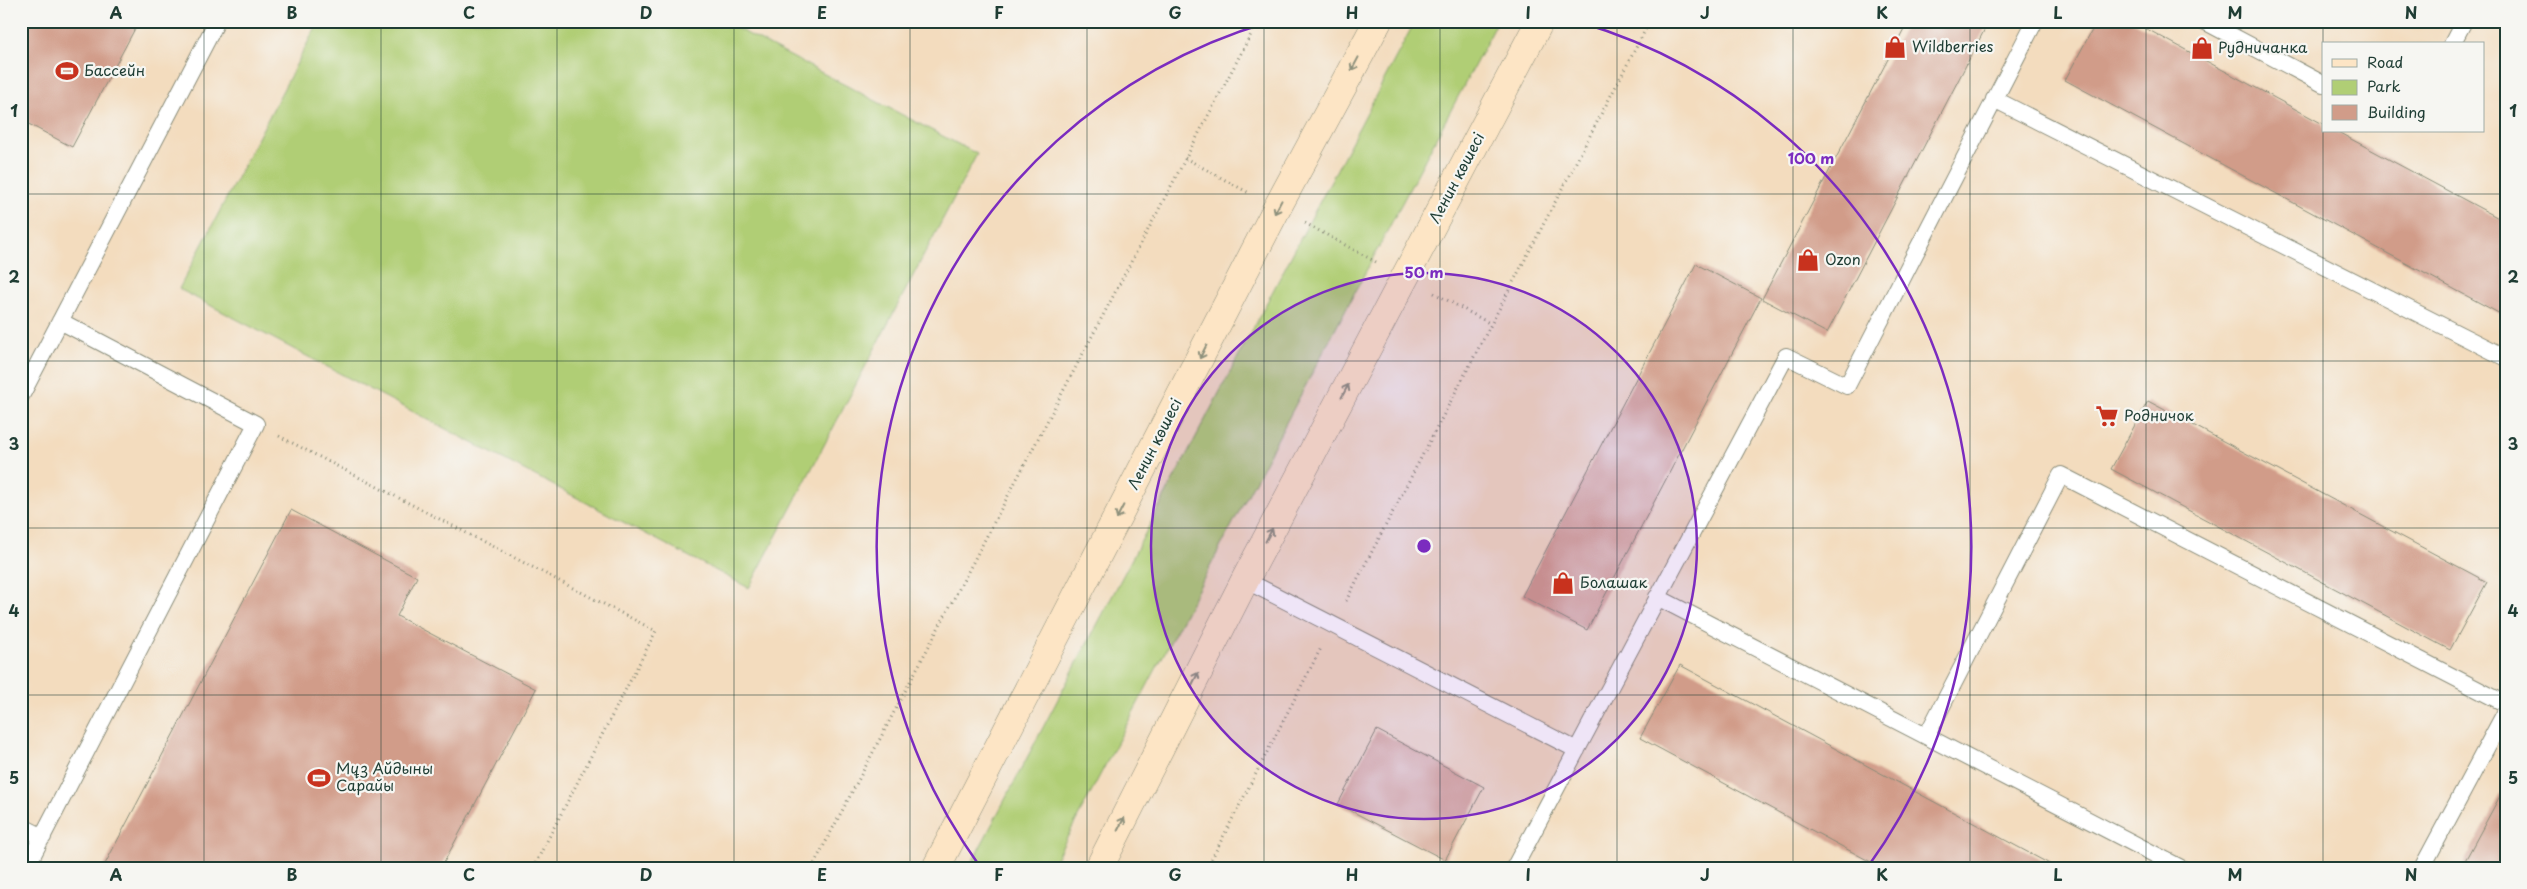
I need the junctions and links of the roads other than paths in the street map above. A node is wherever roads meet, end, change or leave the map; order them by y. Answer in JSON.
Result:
{"nodes":[{"id":1,"x":217,"y":21,"type":"edge"},
{"id":2,"x":1378,"y":21,"type":"edge"},
{"id":3,"x":1540,"y":21,"type":"edge"},
{"id":4,"x":2035,"y":21,"type":"edge"},
{"id":5,"x":2204,"y":21,"type":"edge"},
{"id":6,"x":2464,"y":21,"type":"edge"},
{"id":7,"x":2453,"y":42,"type":"edge"},
{"id":8,"x":2322,"y":83,"type":"edge"},
{"id":9,"x":1994,"y":99,"type":"junction"},
{"id":10,"x":60,"y":321,"type":"junction"},
{"id":11,"x":2506,"y":358,"type":"edge"},
{"id":12,"x":21,"y":396,"type":"edge"},
{"id":13,"x":1245,"y":580,"type":"junction"},
{"id":14,"x":1657,"y":597,"type":"junction"},
{"id":15,"x":2506,"y":704,"type":"edge"},
{"id":16,"x":2506,"y":711,"type":"edge"},
{"id":17,"x":1927,"y":735,"type":"junction"},
{"id":18,"x":1577,"y":750,"type":"junction"},
{"id":19,"x":21,"y":826,"type":"edge"},
{"id":20,"x":43,"y":837,"type":"junction"},
{"id":21,"x":26,"y":868,"type":"edge"},
{"id":22,"x":936,"y":868,"type":"edge"},
{"id":23,"x":1099,"y":868,"type":"edge"},
{"id":24,"x":1514,"y":868,"type":"edge"},
{"id":25,"x":2181,"y":868,"type":"edge"},
{"id":26,"x":2422,"y":868,"type":"edge"}],
"edges":[{"from":1,"to":10,"type":"lane"},
{"from":2,"to":22,"type":"main road","name":"Ленин көшесі","one_way":true},
{"from":13,"to":3,"type":"main road","name":"Ленин көшесі","one_way":true},
{"from":4,"to":9,"type":"lane"},
{"from":5,"to":8,"type":"lane"},
{"from":6,"to":7,"type":"lane"},
{"from":9,"to":11,"type":"lane"},
{"from":9,"to":14,"type":"lane"},
{"from":10,"to":12,"type":"lane"},
{"from":10,"to":20,"type":"lane"},
{"from":13,"to":18,"type":"lane"},
{"from":23,"to":13,"type":"main road","name":"Ленин көшесі","one_way":true},
{"from":14,"to":17,"type":"lane"},
{"from":14,"to":18,"type":"lane"},
{"from":15,"to":17,"type":"lane"},
{"from":16,"to":26,"type":"lane"},
{"from":17,"to":25,"type":"lane"},
{"from":18,"to":24,"type":"lane"},
{"from":19,"to":20,"type":"lane"},
{"from":20,"to":21,"type":"lane"}]}
